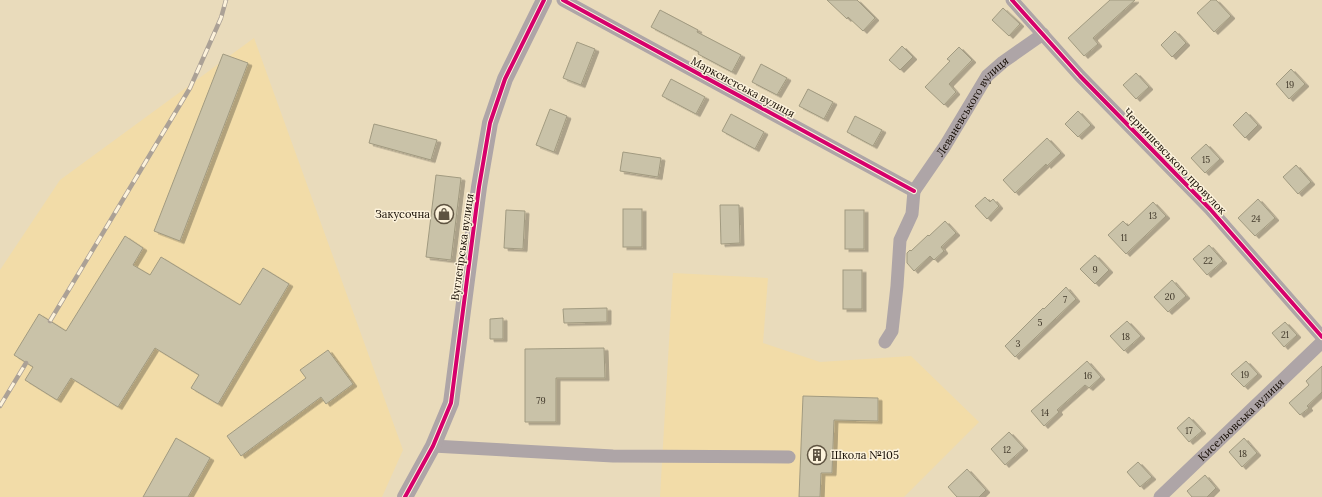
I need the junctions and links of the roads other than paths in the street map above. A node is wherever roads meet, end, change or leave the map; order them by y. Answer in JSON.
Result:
{"nodes":[{"id":1,"x":544,"y":0,"type":"edge"},
{"id":2,"x":563,"y":0,"type":"edge"},
{"id":3,"x":1012,"y":0,"type":"edge"},
{"id":4,"x":1043,"y":34,"type":"junction"},
{"id":5,"x":914,"y":191,"type":"junction"},
{"id":6,"x":1322,"y":337,"type":"edge"},
{"id":7,"x":885,"y":342,"type":"dead end"},
{"id":8,"x":1322,"y":342,"type":"edge"},
{"id":9,"x":433,"y":446,"type":"junction"},
{"id":10,"x":789,"y":457,"type":"dead end"},
{"id":11,"x":405,"y":497,"type":"edge"},
{"id":12,"x":1160,"y":497,"type":"edge"}],
"edges":[{"from":1,"to":9,"type":"street","name":"Вуглегірська вулиця"},
{"from":2,"to":5,"type":"street","name":"Марксистська вулиця"},
{"from":3,"to":4,"type":"street","name":"Чернишевського провулок"},
{"from":4,"to":5,"type":"street","name":"Леваневського вулиця"},
{"from":4,"to":6,"type":"street","name":"Чернишевського провулок"},
{"from":5,"to":7,"type":"street"},
{"from":8,"to":12,"type":"street","name":"Кисельовська вулиця"},
{"from":9,"to":10,"type":"street"},
{"from":9,"to":11,"type":"street","name":"Вуглегірська вулиця"}]}
